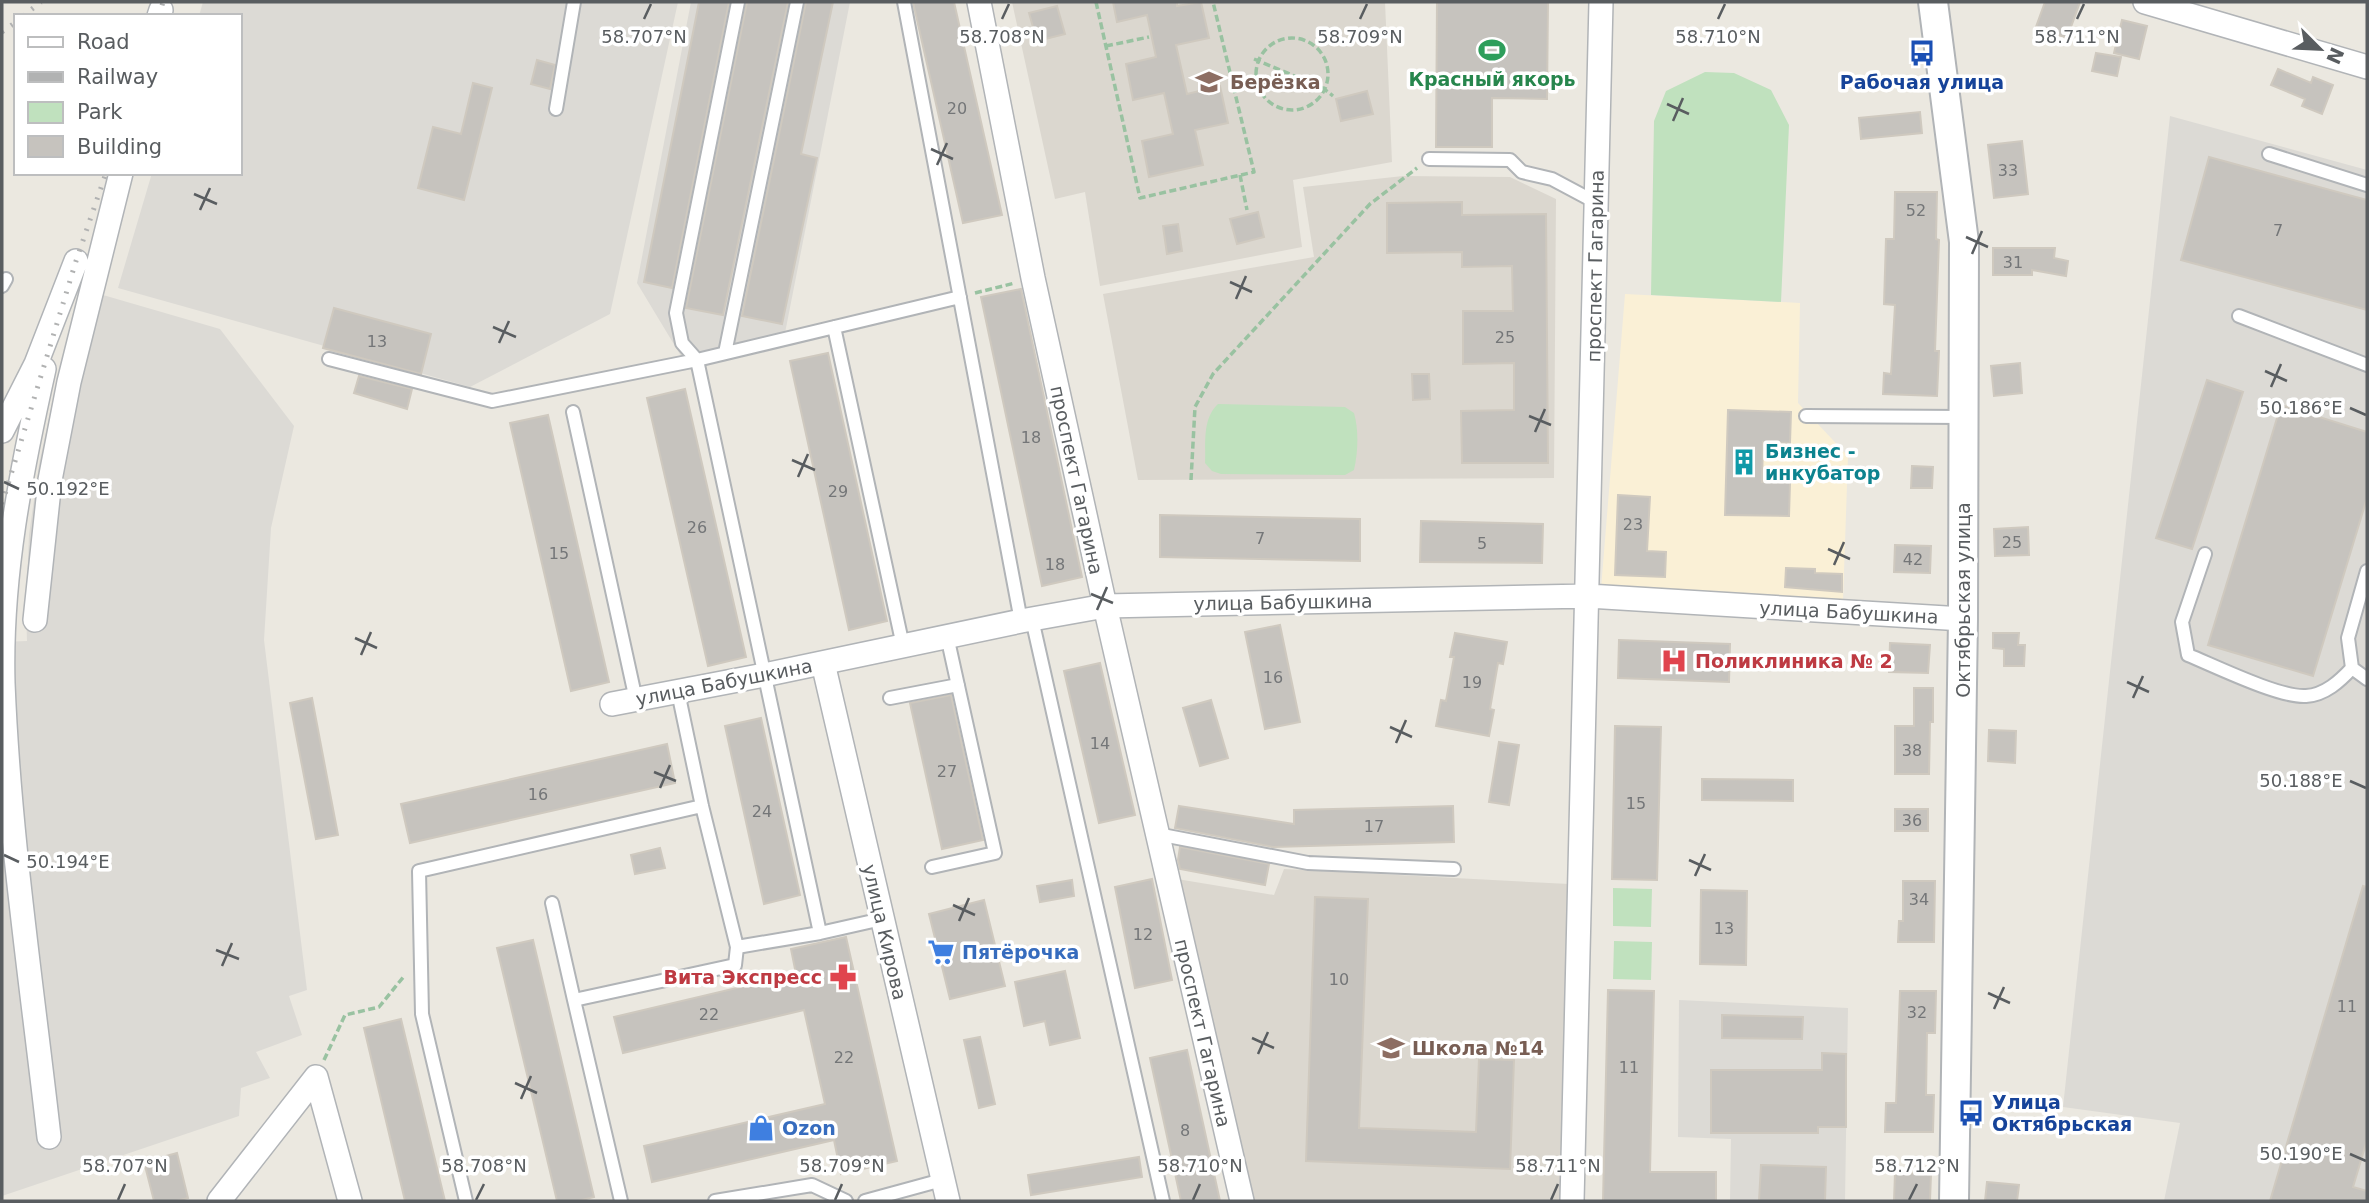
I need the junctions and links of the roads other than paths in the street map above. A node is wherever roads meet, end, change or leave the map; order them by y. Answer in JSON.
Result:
{"nodes":[{"id":1,"x":574,"y":2,"type":"edge"},
{"id":2,"x":738,"y":2,"type":"edge"},
{"id":3,"x":797,"y":2,"type":"edge"},
{"id":4,"x":904,"y":2,"type":"edge"},
{"id":5,"x":979,"y":2,"type":"edge"},
{"id":6,"x":1601,"y":2,"type":"edge"},
{"id":7,"x":1933,"y":2,"type":"edge"},
{"id":8,"x":2145,"y":2,"type":"edge"},
{"id":9,"x":2367,"y":67,"type":"edge"},
{"id":10,"x":556,"y":109,"type":"dead end"},
{"id":11,"x":2269,"y":154,"type":"dead end"},
{"id":12,"x":1429,"y":159,"type":"road end"},
{"id":13,"x":120,"y":175,"type":"edge"},
{"id":14,"x":2367,"y":185,"type":"edge"},
{"id":15,"x":1597,"y":203,"type":"junction"},
{"id":16,"x":76,"y":261,"type":"dead end"},
{"id":17,"x":960,"y":297,"type":"junction"},
{"id":18,"x":2239,"y":316,"type":"dead end"},
{"id":19,"x":834,"y":327,"type":"junction"},
{"id":20,"x":726,"y":353,"type":"junction"},
{"id":21,"x":328,"y":359,"type":"dead end"},
{"id":22,"x":697,"y":360,"type":"junction"},
{"id":23,"x":2367,"y":365,"type":"edge"},
{"id":24,"x":44,"y":369,"type":"dead end"},
{"id":25,"x":573,"y":412,"type":"dead end"},
{"id":26,"x":1806,"y":416,"type":"dead end"},
{"id":27,"x":1964,"y":417,"type":"junction"},
{"id":28,"x":2,"y":431,"type":"edge"},
{"id":29,"x":12,"y":529,"type":"junction"},
{"id":30,"x":2205,"y":554,"type":"dead end"},
{"id":31,"x":2367,"y":571,"type":"edge"},
{"id":32,"x":2,"y":586,"type":"edge"},
{"id":33,"x":1588,"y":596,"type":"junction"},
{"id":34,"x":1105,"y":606,"type":"junction"},
{"id":35,"x":1963,"y":619,"type":"junction"},
{"id":36,"x":35,"y":620,"type":"dead end"},
{"id":37,"x":1026,"y":620,"type":"junction"},
{"id":38,"x":947,"y":636,"type":"junction"},
{"id":39,"x":903,"y":646,"type":"junction"},
{"id":40,"x":823,"y":663,"type":"junction"},
{"id":41,"x":2351,"y":668,"type":"junction"},
{"id":42,"x":764,"y":675,"type":"junction"},
{"id":43,"x":2367,"y":679,"type":"edge"},
{"id":44,"x":958,"y":685,"type":"junction"},
{"id":45,"x":678,"y":692,"type":"junction"},
{"id":46,"x":890,"y":698,"type":"dead end"},
{"id":47,"x":636,"y":700,"type":"junction"},
{"id":48,"x":612,"y":704,"type":"dead end"},
{"id":49,"x":702,"y":806,"type":"junction"},
{"id":50,"x":1157,"y":834,"type":"junction"},
{"id":51,"x":932,"y":867,"type":"dead end"},
{"id":52,"x":1454,"y":869,"type":"dead end"},
{"id":53,"x":552,"y":903,"type":"dead end"},
{"id":54,"x":882,"y":919,"type":"junction"},
{"id":55,"x":820,"y":933,"type":"junction"},
{"id":56,"x":737,"y":947,"type":"junction"},
{"id":57,"x":574,"y":1000,"type":"junction"},
{"id":58,"x":49,"y":1137,"type":"dead end"},
{"id":59,"x":945,"y":1191,"type":"edge"},
{"id":60,"x":219,"y":1201,"type":"edge"},
{"id":61,"x":349,"y":1201,"type":"edge"},
{"id":62,"x":466,"y":1201,"type":"edge"},
{"id":63,"x":621,"y":1201,"type":"edge"},
{"id":64,"x":715,"y":1201,"type":"edge"},
{"id":65,"x":845,"y":1201,"type":"edge"},
{"id":66,"x":865,"y":1201,"type":"edge"},
{"id":67,"x":1163,"y":1201,"type":"edge"},
{"id":68,"x":1242,"y":1201,"type":"edge"},
{"id":69,"x":1573,"y":1201,"type":"edge"},
{"id":70,"x":1954,"y":1201,"type":"edge"}],
"edges":[{"from":1,"to":10,"type":"lane"},
{"from":2,"to":22,"type":"lane"},
{"from":3,"to":20,"type":"lane"},
{"from":4,"to":17,"type":"lane"},
{"from":5,"to":34,"type":"street","name":"проспект Гагарина"},
{"from":6,"to":15,"type":"street","name":"проспект Гагарина"},
{"from":7,"to":27,"type":"street","name":"Октябрьская улица"},
{"from":8,"to":9,"type":"street"},
{"from":11,"to":14,"type":"lane"},
{"from":12,"to":15,"type":"lane"},
{"from":13,"to":36,"type":"street"},
{"from":15,"to":33,"type":"street","name":"проспект Гагарина"},
{"from":16,"to":28,"type":"street"},
{"from":17,"to":19,"type":"lane"},
{"from":17,"to":37,"type":"lane"},
{"from":18,"to":23,"type":"lane"},
{"from":19,"to":20,"type":"lane"},
{"from":19,"to":39,"type":"lane"},
{"from":20,"to":22,"type":"lane"},
{"from":21,"to":22,"type":"lane"},
{"from":22,"to":42,"type":"lane"},
{"from":24,"to":29,"type":"street"},
{"from":25,"to":47,"type":"lane"},
{"from":26,"to":27,"type":"lane"},
{"from":27,"to":35,"type":"street","name":"Октябрьская улица"},
{"from":29,"to":32,"type":"street"},
{"from":29,"to":58,"type":"street"},
{"from":30,"to":41,"type":"lane"},
{"from":31,"to":41,"type":"lane"},
{"from":33,"to":34,"type":"street","name":"улица Бабушкина"},
{"from":33,"to":35,"type":"street","name":"улица Бабушкина"},
{"from":33,"to":69,"type":"street","name":"проспект Гагарина"},
{"from":34,"to":37,"type":"street","name":"улица Бабушкина"},
{"from":34,"to":50,"type":"street","name":"проспект Гагарина"},
{"from":35,"to":70,"type":"street","name":"Октябрьская улица"},
{"from":37,"to":38,"type":"street","name":"улица Бабушкина"},
{"from":37,"to":67,"type":"lane"},
{"from":38,"to":39,"type":"street","name":"улица Бабушкина"},
{"from":38,"to":44,"type":"lane"},
{"from":39,"to":40,"type":"street","name":"улица Бабушкина"},
{"from":40,"to":42,"type":"street","name":"улица Бабушкина"},
{"from":40,"to":54,"type":"street","name":"улица Кирова"},
{"from":41,"to":43,"type":"lane"},
{"from":42,"to":45,"type":"street","name":"улица Бабушкина"},
{"from":42,"to":55,"type":"lane"},
{"from":44,"to":46,"type":"lane"},
{"from":44,"to":51,"type":"lane"},
{"from":45,"to":47,"type":"street","name":"улица Бабушкина"},
{"from":45,"to":49,"type":"lane"},
{"from":47,"to":48,"type":"street","name":"улица Бабушкина"},
{"from":49,"to":56,"type":"lane"},
{"from":49,"to":62,"type":"lane"},
{"from":50,"to":52,"type":"lane"},
{"from":50,"to":68,"type":"street","name":"проспект Гагарина"},
{"from":53,"to":57,"type":"lane"},
{"from":54,"to":55,"type":"lane"},
{"from":54,"to":59,"type":"street","name":"улица Кирова"},
{"from":55,"to":56,"type":"lane"},
{"from":56,"to":57,"type":"lane"},
{"from":57,"to":63,"type":"lane"},
{"from":59,"to":66,"type":"lane"},
{"from":60,"to":61,"type":"street"},
{"from":64,"to":65,"type":"lane"}]}
